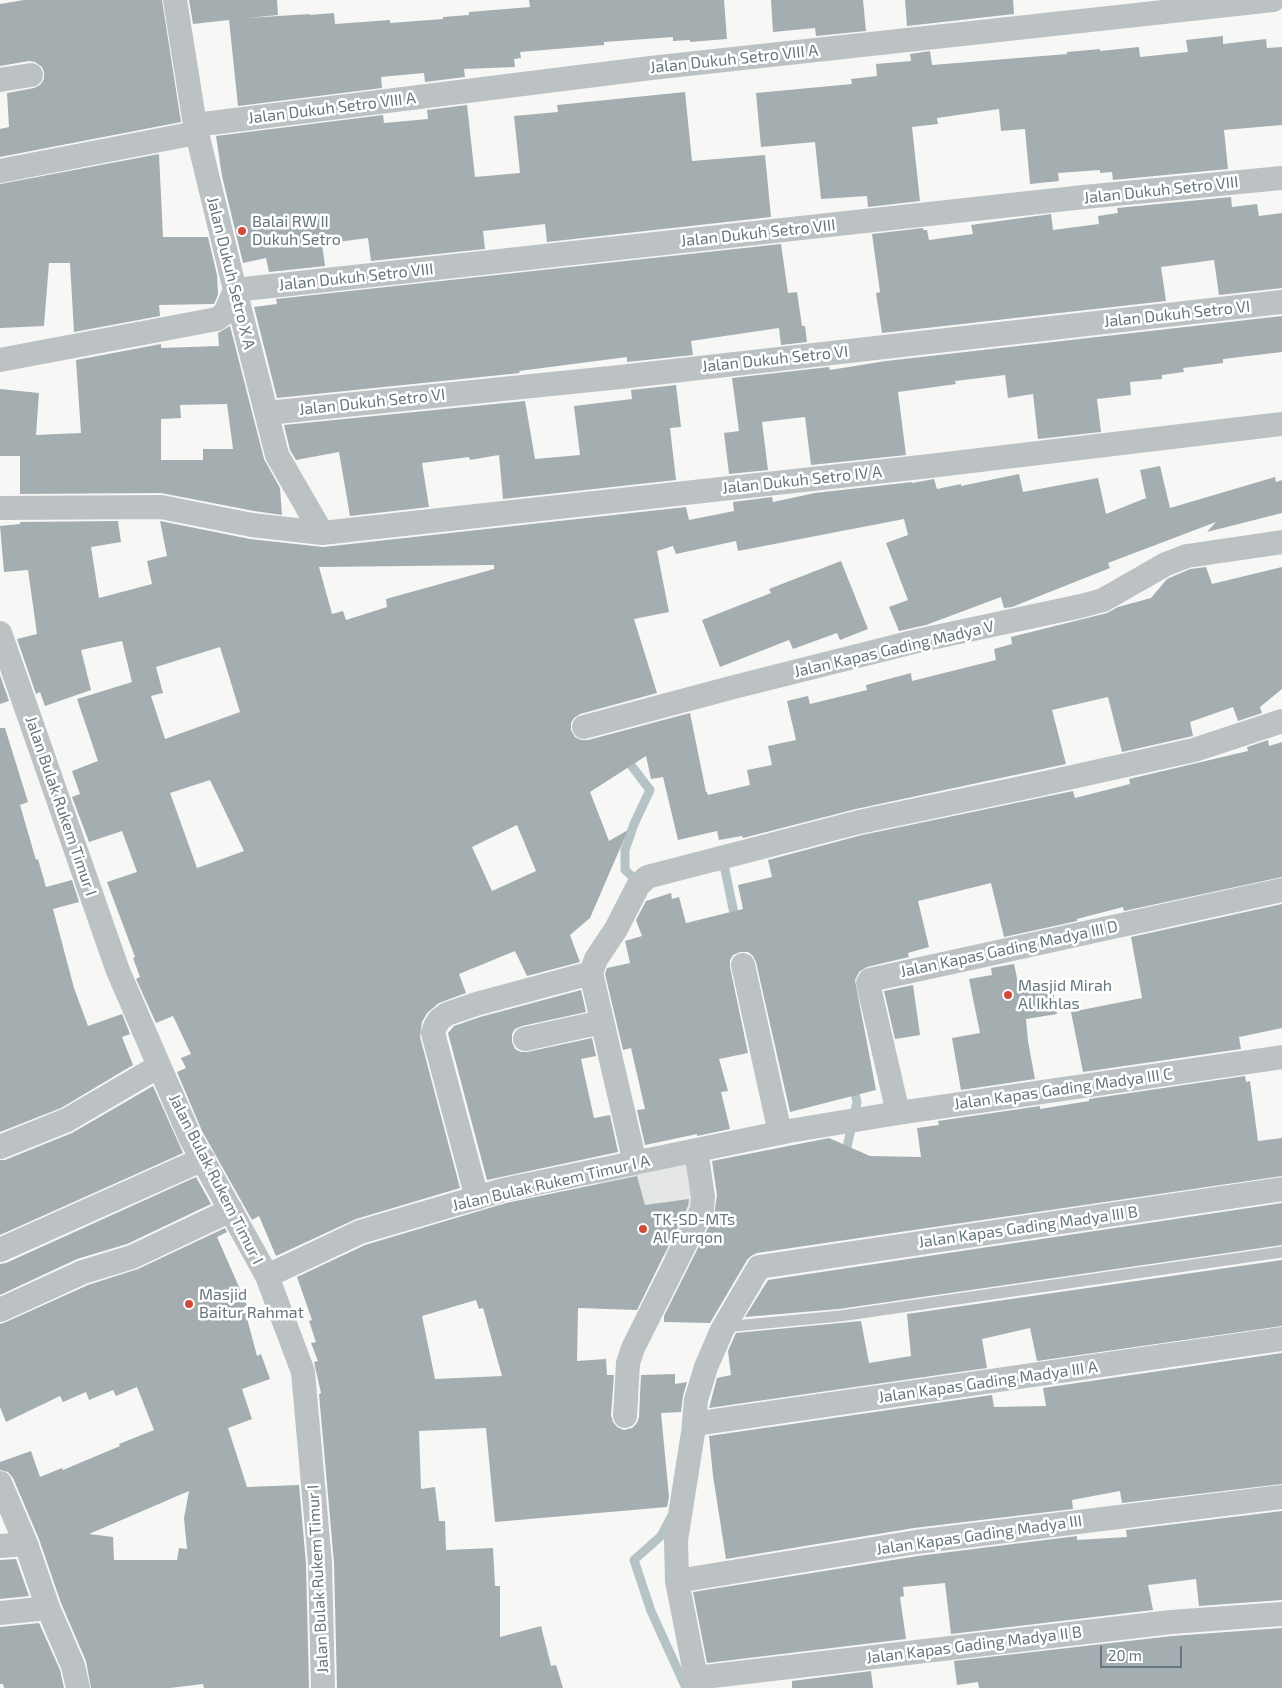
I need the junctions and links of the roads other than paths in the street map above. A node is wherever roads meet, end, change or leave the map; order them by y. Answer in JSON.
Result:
{"nodes":[{"id":1,"x":175,"y":0,"type":"edge"},
{"id":2,"x":1274,"y":0,"type":"edge"},
{"id":3,"x":32,"y":75,"type":"dead end"},
{"id":4,"x":0,"y":80,"type":"edge"},
{"id":5,"x":196,"y":129,"type":"junction"},
{"id":6,"x":0,"y":172,"type":"edge"},
{"id":7,"x":1282,"y":178,"type":"edge"},
{"id":8,"x":234,"y":290,"type":"junction"},
{"id":9,"x":1282,"y":302,"type":"edge"},
{"id":10,"x":0,"y":360,"type":"edge"},
{"id":11,"x":267,"y":412,"type":"junction"},
{"id":12,"x":1282,"y":424,"type":"edge"},
{"id":13,"x":0,"y":508,"type":"edge"},
{"id":14,"x":322,"y":533,"type":"junction"},
{"id":15,"x":1282,"y":542,"type":"edge"},
{"id":16,"x":0,"y":633,"type":"edge"},
{"id":17,"x":1282,"y":721,"type":"edge"},
{"id":18,"x":584,"y":727,"type":"dead end"},
{"id":19,"x":1282,"y":890,"type":"edge"},
{"id":20,"x":743,"y":965,"type":"dead end"},
{"id":21,"x":591,"y":973,"type":"junction"},
{"id":22,"x":602,"y":1022,"type":"junction"},
{"id":23,"x":525,"y":1038,"type":"dead end"},
{"id":24,"x":1282,"y":1057,"type":"edge"},
{"id":25,"x":159,"y":1066,"type":"junction"},
{"id":26,"x":898,"y":1113,"type":"junction"},
{"id":27,"x":853,"y":1120,"type":"joint"},
{"id":28,"x":780,"y":1132,"type":"junction"},
{"id":29,"x":0,"y":1147,"type":"edge"},
{"id":30,"x":696,"y":1150,"type":"junction"},
{"id":31,"x":203,"y":1159,"type":"junction"},
{"id":32,"x":635,"y":1163,"type":"junction"},
{"id":33,"x":1282,"y":1189,"type":"edge"},
{"id":34,"x":477,"y":1198,"type":"junction"},
{"id":35,"x":230,"y":1210,"type":"junction"},
{"id":36,"x":0,"y":1250,"type":"edge"},
{"id":37,"x":1282,"y":1252,"type":"edge"},
{"id":38,"x":266,"y":1276,"type":"junction"},
{"id":39,"x":0,"y":1310,"type":"edge"},
{"id":40,"x":724,"y":1327,"type":"junction"},
{"id":41,"x":1282,"y":1339,"type":"edge"},
{"id":42,"x":625,"y":1416,"type":"dead end"},
{"id":43,"x":694,"y":1424,"type":"junction"},
{"id":44,"x":0,"y":1483,"type":"edge"},
{"id":45,"x":1282,"y":1497,"type":"edge"},
{"id":46,"x":26,"y":1544,"type":"junction"},
{"id":47,"x":0,"y":1546,"type":"edge"},
{"id":48,"x":677,"y":1582,"type":"junction"},
{"id":49,"x":48,"y":1608,"type":"junction"},
{"id":50,"x":0,"y":1613,"type":"edge"},
{"id":51,"x":1282,"y":1614,"type":"edge"},
{"id":52,"x":698,"y":1683,"type":"edge"},
{"id":53,"x":78,"y":1688,"type":"edge"},
{"id":54,"x":324,"y":1688,"type":"edge"}],
"edges":[{"from":1,"to":5,"type":"street","name":"Jalan Dukuh Setro X A"},
{"from":2,"to":5,"type":"street","name":"Jalan Dukuh Setro VIII A"},
{"from":3,"to":4,"type":"street"},
{"from":5,"to":6,"type":"street","name":"Jalan Dukuh Setro VIII A"},
{"from":5,"to":8,"type":"street","name":"Jalan Dukuh Setro X A"},
{"from":7,"to":8,"type":"street","name":"Jalan Dukuh Setro VIII"},
{"from":8,"to":10,"type":"street"},
{"from":8,"to":11,"type":"street","name":"Jalan Dukuh Setro X A"},
{"from":9,"to":11,"type":"street","name":"Jalan Dukuh Setro VI"},
{"from":11,"to":14,"type":"street","name":"Jalan Dukuh Setro X A"},
{"from":12,"to":14,"type":"street","name":"Jalan Dukuh Setro IV A"},
{"from":13,"to":14,"type":"street","name":"Jalan Dukuh Setro IV A"},
{"from":15,"to":18,"type":"street","name":"Jalan Kapas Gading Madya V"},
{"from":16,"to":25,"type":"street","name":"Jalan Bulak Rukem Timur I"},
{"from":17,"to":21,"type":"street"},
{"from":19,"to":26,"type":"street","name":"Jalan Kapas Gading Madya III D"},
{"from":20,"to":28,"type":"street"},
{"from":21,"to":22,"type":"street"},
{"from":21,"to":34,"type":"street"},
{"from":22,"to":23,"type":"street"},
{"from":22,"to":32,"type":"street"},
{"from":24,"to":26,"type":"street","name":"Jalan Kapas Gading Madya III C"},
{"from":25,"to":29,"type":"street"},
{"from":25,"to":31,"type":"street","name":"Jalan Bulak Rukem Timur I"},
{"from":26,"to":27,"type":"street","name":"Jalan Kapas Gading Madya III C"},
{"from":27,"to":28,"type":"street","name":"Jalan Bulak Rukem Timur I A"},
{"from":28,"to":30,"type":"street","name":"Jalan Bulak Rukem Timur I A"},
{"from":30,"to":32,"type":"street","name":"Jalan Bulak Rukem Timur I A"},
{"from":30,"to":42,"type":"street"},
{"from":31,"to":35,"type":"street","name":"Jalan Bulak Rukem Timur I"},
{"from":31,"to":36,"type":"street"},
{"from":32,"to":34,"type":"street","name":"Jalan Bulak Rukem Timur I A"},
{"from":33,"to":40,"type":"street","name":"Jalan Kapas Gading Madya III B"},
{"from":34,"to":38,"type":"street","name":"Jalan Bulak Rukem Timur I A"},
{"from":35,"to":38,"type":"street","name":"Jalan Bulak Rukem Timur I"},
{"from":35,"to":39,"type":"street"},
{"from":37,"to":40,"type":"lane"},
{"from":38,"to":54,"type":"street","name":"Jalan Bulak Rukem Timur I"},
{"from":40,"to":43,"type":"street"},
{"from":41,"to":43,"type":"street","name":"Jalan Kapas Gading Madya III A"},
{"from":43,"to":48,"type":"street"},
{"from":44,"to":46,"type":"street"},
{"from":45,"to":48,"type":"street","name":"Jalan Kapas Gading Madya III"},
{"from":46,"to":47,"type":"street"},
{"from":46,"to":49,"type":"street"},
{"from":48,"to":52,"type":"street"},
{"from":49,"to":50,"type":"street"},
{"from":49,"to":53,"type":"street"},
{"from":51,"to":52,"type":"street","name":"Jalan Kapas Gading Madya II B"}]}
